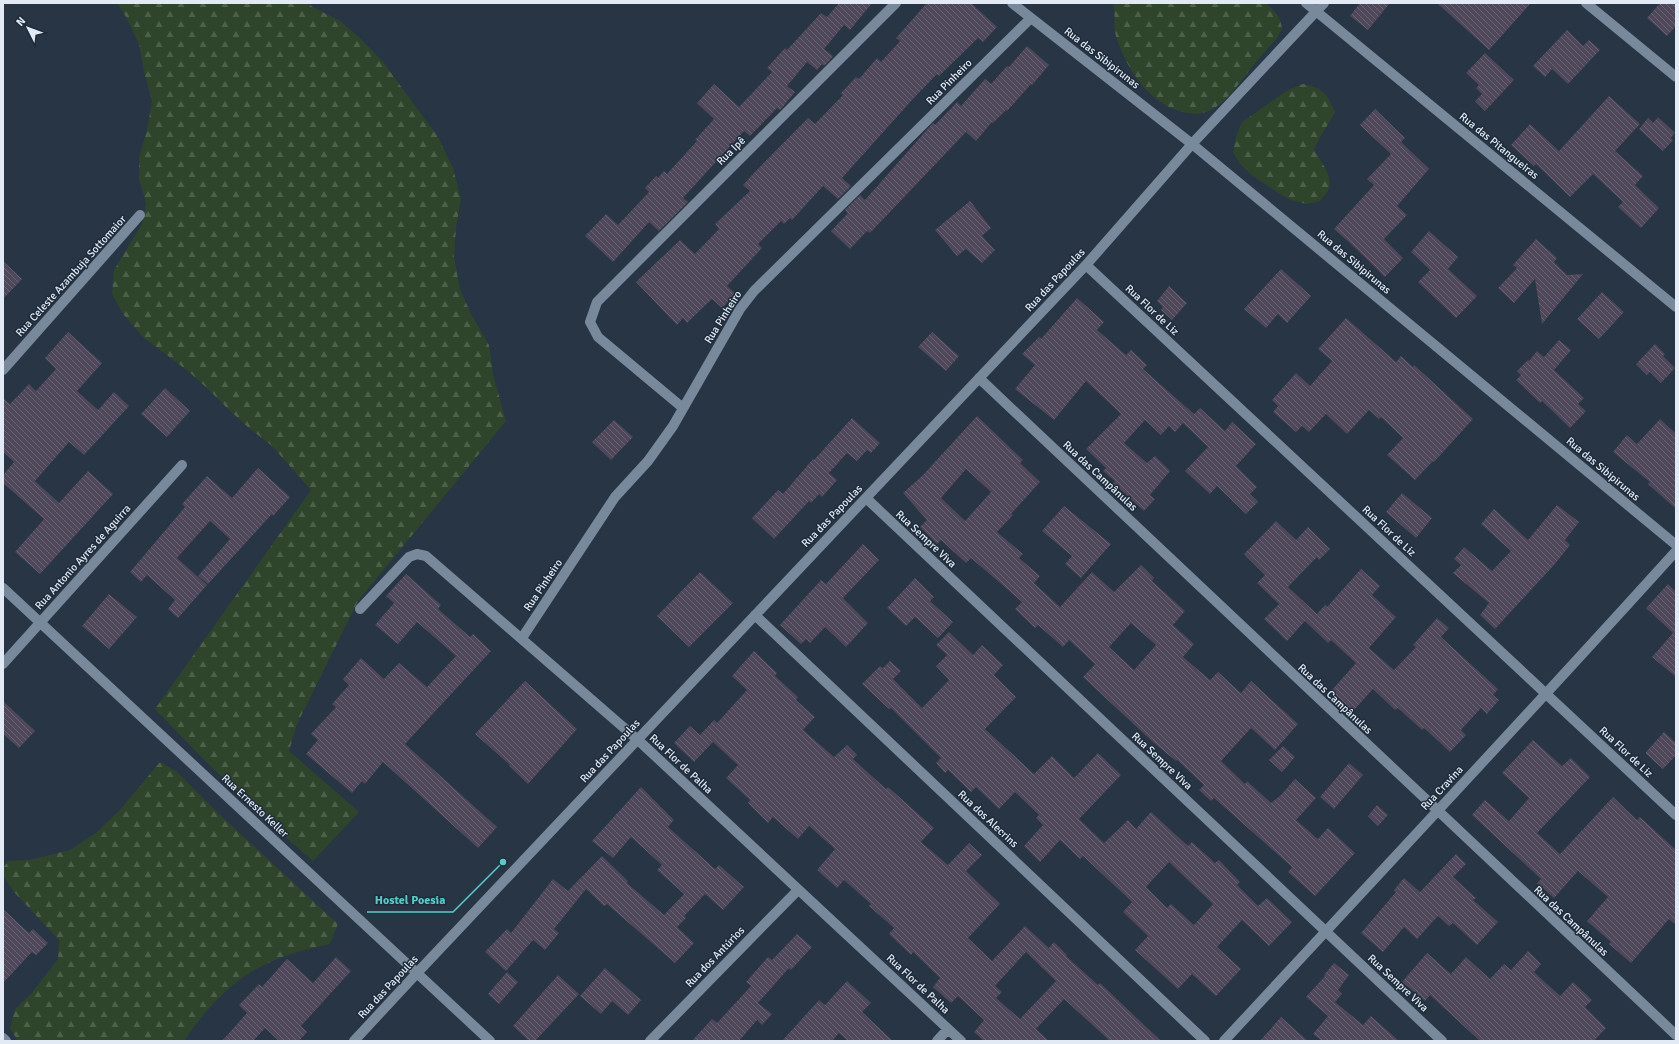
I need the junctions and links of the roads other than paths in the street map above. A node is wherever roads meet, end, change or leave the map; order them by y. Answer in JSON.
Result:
{"nodes":[{"id":1,"x":896,"y":3,"type":"edge"},
{"id":2,"x":1012,"y":3,"type":"edge"},
{"id":3,"x":1306,"y":3,"type":"edge"},
{"id":4,"x":1324,"y":3,"type":"edge"},
{"id":5,"x":1586,"y":3,"type":"edge"},
{"id":6,"x":1316,"y":12,"type":"junction"},
{"id":7,"x":1031,"y":18,"type":"junction"},
{"id":8,"x":1676,"y":77,"type":"edge"},
{"id":9,"x":1192,"y":144,"type":"junction"},
{"id":10,"x":140,"y":215,"type":"dead end"},
{"id":11,"x":1086,"y":265,"type":"junction"},
{"id":12,"x":1676,"y":307,"type":"edge"},
{"id":13,"x":3,"y":370,"type":"edge"},
{"id":14,"x":979,"y":378,"type":"junction"},
{"id":15,"x":683,"y":408,"type":"junction"},
{"id":16,"x":182,"y":466,"type":"dead end"},
{"id":17,"x":866,"y":498,"type":"junction"},
{"id":18,"x":1676,"y":545,"type":"edge"},
{"id":19,"x":1676,"y":551,"type":"edge"},
{"id":20,"x":3,"y":588,"type":"edge"},
{"id":21,"x":360,"y":609,"type":"dead end"},
{"id":22,"x":755,"y":615,"type":"junction"},
{"id":23,"x":40,"y":623,"type":"junction"},
{"id":24,"x":522,"y":638,"type":"junction"},
{"id":25,"x":3,"y":664,"type":"edge"},
{"id":26,"x":1546,"y":695,"type":"junction"},
{"id":27,"x":638,"y":740,"type":"junction"},
{"id":28,"x":1436,"y":811,"type":"junction"},
{"id":29,"x":1676,"y":815,"type":"edge"},
{"id":30,"x":798,"y":890,"type":"junction"},
{"id":31,"x":1325,"y":932,"type":"junction"},
{"id":32,"x":417,"y":973,"type":"junction"},
{"id":33,"x":948,"y":1029,"type":"junction"},
{"id":34,"x":1676,"y":1036,"type":"edge"},
{"id":35,"x":3,"y":1038,"type":"edge"},
{"id":36,"x":6,"y":1041,"type":"edge"},
{"id":37,"x":354,"y":1041,"type":"edge"},
{"id":38,"x":490,"y":1041,"type":"edge"},
{"id":39,"x":650,"y":1041,"type":"edge"},
{"id":40,"x":937,"y":1041,"type":"edge"},
{"id":41,"x":961,"y":1041,"type":"edge"},
{"id":42,"x":1205,"y":1041,"type":"edge"},
{"id":43,"x":1224,"y":1041,"type":"edge"},
{"id":44,"x":1442,"y":1041,"type":"edge"}],
"edges":[{"from":1,"to":15,"type":"street","name":"Rua Ipê"},
{"from":2,"to":7,"type":"street","name":"Rua das Sibipirunas"},
{"from":3,"to":6,"type":"street","name":"Rua das Pitangueiras"},
{"from":4,"to":6,"type":"street","name":"Rua das Papoulas"},
{"from":5,"to":8,"type":"street"},
{"from":6,"to":9,"type":"street","name":"Rua das Papoulas"},
{"from":6,"to":12,"type":"street","name":"Rua das Pitangueiras"},
{"from":7,"to":9,"type":"street","name":"Rua das Sibipirunas"},
{"from":7,"to":15,"type":"street","name":"Rua Pinheiro"},
{"from":9,"to":11,"type":"street","name":"Rua das Papoulas"},
{"from":9,"to":18,"type":"street","name":"Rua das Sibipirunas"},
{"from":10,"to":13,"type":"street","name":"Rua Celeste Azambuja Sottomaior"},
{"from":11,"to":14,"type":"street","name":"Rua das Papoulas"},
{"from":11,"to":26,"type":"street","name":"Rua Flor de Liz"},
{"from":14,"to":17,"type":"street","name":"Rua das Papoulas"},
{"from":14,"to":28,"type":"street","name":"Rua das Campânulas"},
{"from":15,"to":24,"type":"street","name":"Rua Pinheiro"},
{"from":16,"to":23,"type":"street","name":"Rua Antonio Ayres de Aguirra"},
{"from":17,"to":22,"type":"street","name":"Rua das Papoulas"},
{"from":17,"to":31,"type":"street","name":"Rua Sempre Viva"},
{"from":19,"to":26,"type":"street","name":"Rua Cravina"},
{"from":20,"to":23,"type":"street","name":"Rua Ernesto Keller"},
{"from":21,"to":24,"type":"street","name":"Rua Flor de Palha"},
{"from":22,"to":27,"type":"street","name":"Rua das Papoulas"},
{"from":22,"to":42,"type":"street","name":"Rua dos Alecrins"},
{"from":23,"to":25,"type":"street","name":"Rua Antonio Ayres de Aguirra"},
{"from":23,"to":32,"type":"street","name":"Rua Ernesto Keller"},
{"from":24,"to":27,"type":"street","name":"Rua Flor de Palha"},
{"from":26,"to":28,"type":"street","name":"Rua Cravina"},
{"from":26,"to":29,"type":"street","name":"Rua Flor de Liz"},
{"from":27,"to":30,"type":"street","name":"Rua Flor de Palha"},
{"from":27,"to":32,"type":"street","name":"Rua das Papoulas"},
{"from":28,"to":31,"type":"street","name":"Rua Cravina"},
{"from":28,"to":34,"type":"street","name":"Rua das Campânulas"},
{"from":30,"to":33,"type":"street","name":"Rua Flor de Palha"},
{"from":30,"to":39,"type":"street","name":"Rua dos Antúrios"},
{"from":31,"to":43,"type":"street","name":"Rua Cravina"},
{"from":31,"to":44,"type":"street","name":"Rua Sempre Viva"},
{"from":32,"to":37,"type":"street","name":"Rua das Papoulas"},
{"from":32,"to":38,"type":"street","name":"Rua Ernesto Keller"},
{"from":33,"to":40,"type":"street"},
{"from":33,"to":41,"type":"street","name":"Rua Flor de Palha"},
{"from":35,"to":36,"type":"street"}]}
